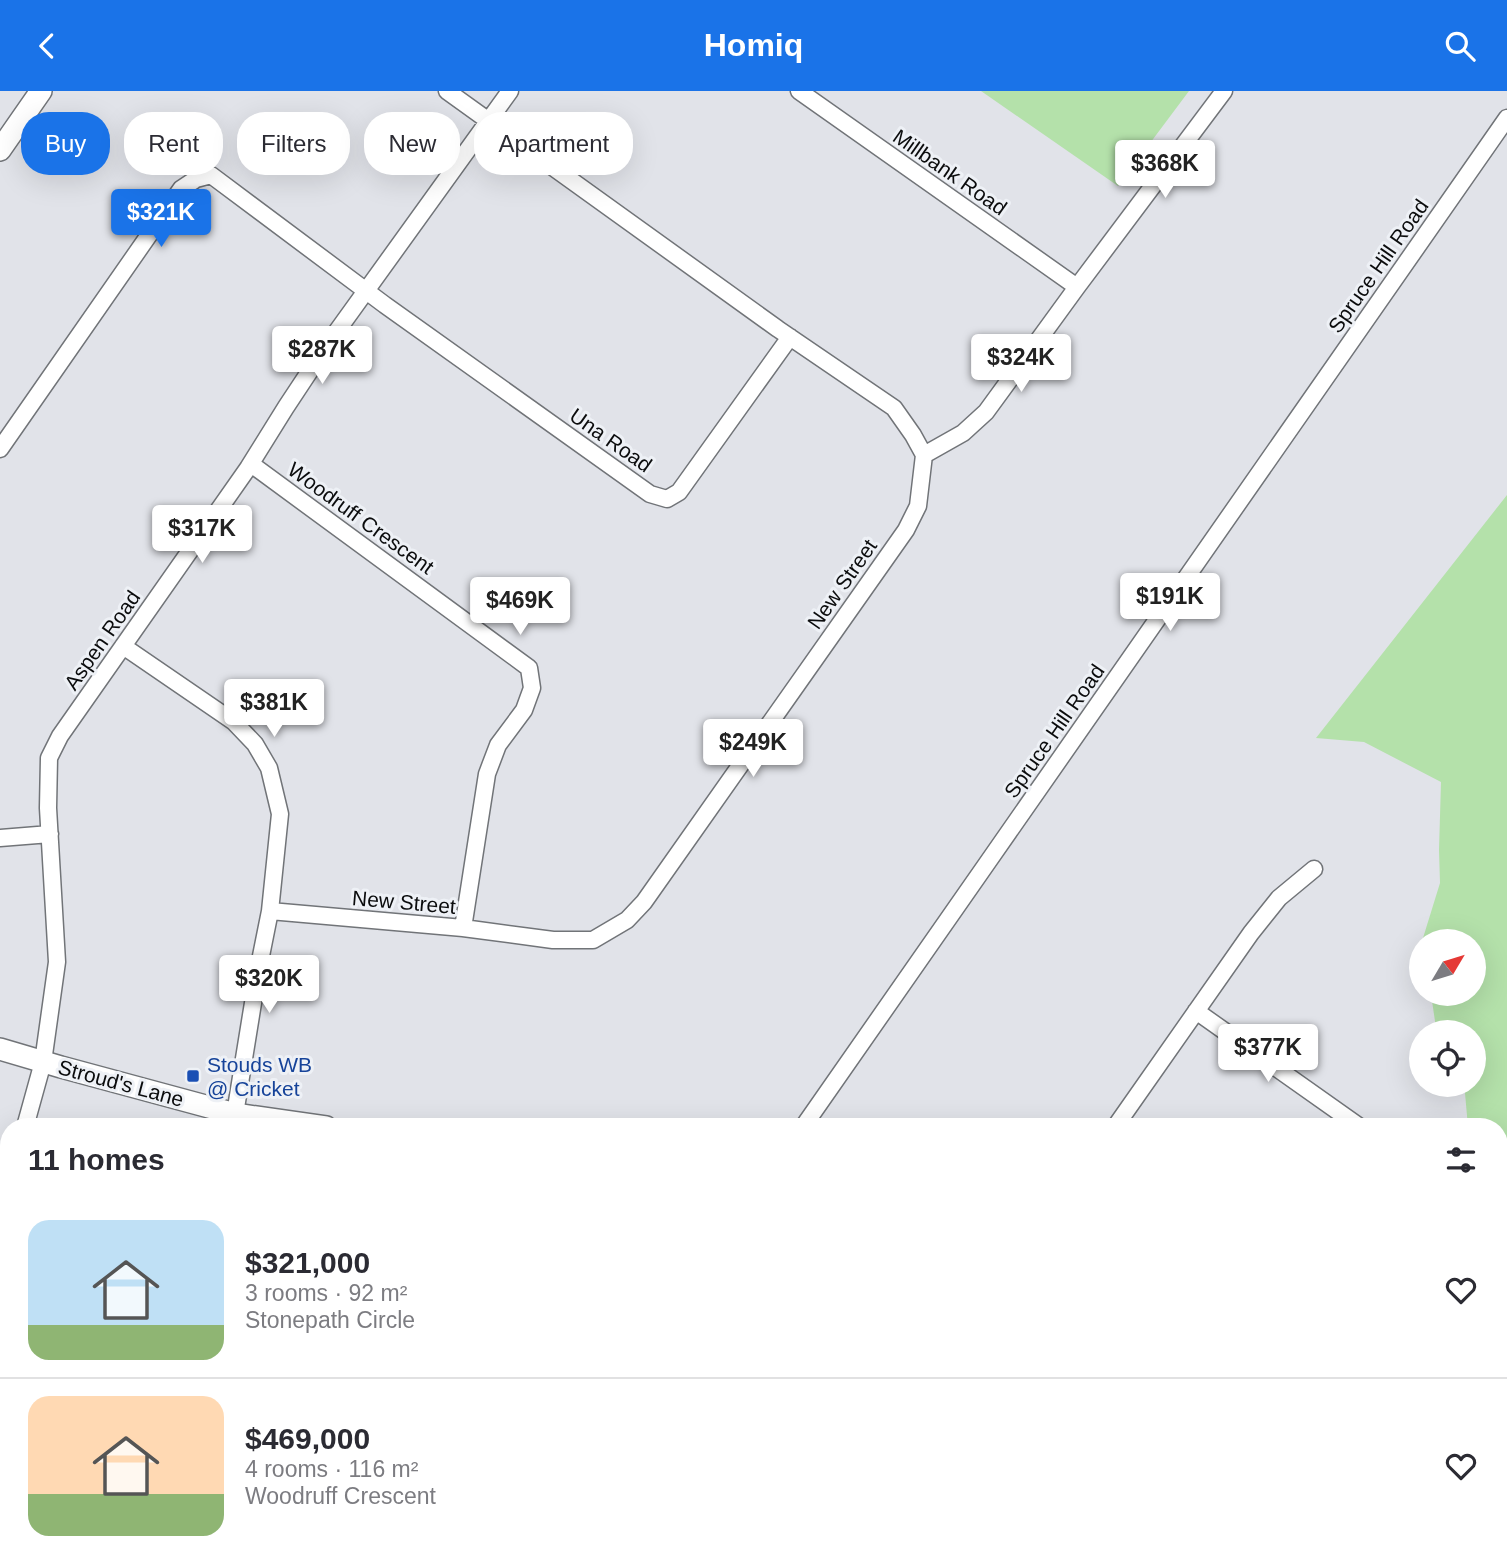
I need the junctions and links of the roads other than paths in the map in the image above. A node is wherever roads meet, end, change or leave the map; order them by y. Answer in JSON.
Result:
{"nodes":[{"id":1,"x":41,"y":91,"type":"edge"},
{"id":2,"x":447,"y":91,"type":"edge"},
{"id":3,"x":510,"y":91,"type":"edge"},
{"id":4,"x":799,"y":91,"type":"edge"},
{"id":5,"x":1224,"y":91,"type":"edge"},
{"id":6,"x":476,"y":112,"type":"edge"},
{"id":7,"x":495,"y":112,"type":"edge"},
{"id":8,"x":1507,"y":118,"type":"edge"},
{"id":9,"x":474,"y":141,"type":"edge"},
{"id":10,"x":0,"y":150,"type":"edge"},
{"id":11,"x":564,"y":175,"type":"edge"},
{"id":12,"x":1077,"y":286,"type":"junction"},
{"id":13,"x":366,"y":291,"type":"junction"},
{"id":14,"x":790,"y":337,"type":"junction"},
{"id":15,"x":0,"y":449,"type":"edge"},
{"id":16,"x":924,"y":456,"type":"junction"},
{"id":17,"x":251,"y":464,"type":"junction"},
{"id":18,"x":123,"y":646,"type":"junction"},
{"id":19,"x":50,"y":834,"type":"junction"},
{"id":20,"x":0,"y":838,"type":"edge"},
{"id":21,"x":1314,"y":869,"type":"dead end"},
{"id":22,"x":270,"y":911,"type":"junction"},
{"id":23,"x":463,"y":928,"type":"junction"},
{"id":24,"x":1196,"y":1011,"type":"junction"},
{"id":25,"x":0,"y":1049,"type":"edge"},
{"id":26,"x":43,"y":1062,"type":"junction"},
{"id":27,"x":235,"y":1114,"type":"junction"},
{"id":28,"x":27,"y":1118,"type":"edge"},
{"id":29,"x":263,"y":1118,"type":"edge"},
{"id":30,"x":809,"y":1118,"type":"edge"},
{"id":31,"x":1121,"y":1118,"type":"edge"},
{"id":32,"x":1347,"y":1118,"type":"edge"}],
"edges":[{"from":1,"to":10,"type":"street"},
{"from":2,"to":6,"type":"street"},
{"from":3,"to":7,"type":"street","name":"Aspen Road"},
{"from":4,"to":12,"type":"street","name":"Millbank Road"},
{"from":5,"to":12,"type":"street"},
{"from":8,"to":30,"type":"street","name":"Spruce Hill Road"},
{"from":9,"to":13,"type":"street","name":"Aspen Road"},
{"from":11,"to":14,"type":"street"},
{"from":12,"to":16,"type":"street"},
{"from":13,"to":14,"type":"street","name":"Una Road"},
{"from":13,"to":15,"type":"street","name":"Una Road"},
{"from":13,"to":17,"type":"street","name":"Aspen Road"},
{"from":14,"to":16,"type":"street"},
{"from":16,"to":23,"type":"street","name":"New Street"},
{"from":17,"to":18,"type":"street","name":"Aspen Road"},
{"from":17,"to":23,"type":"street","name":"Woodruff Crescent"},
{"from":18,"to":19,"type":"street","name":"Aspen Road"},
{"from":18,"to":22,"type":"street"},
{"from":19,"to":20,"type":"street"},
{"from":19,"to":26,"type":"street","name":"Aspen Road"},
{"from":21,"to":24,"type":"street"},
{"from":22,"to":23,"type":"street","name":"New Street"},
{"from":22,"to":27,"type":"street"},
{"from":24,"to":31,"type":"street"},
{"from":24,"to":32,"type":"street"},
{"from":25,"to":26,"type":"street","name":"Stroud's Lane"},
{"from":26,"to":27,"type":"street","name":"Stroud's Lane"},
{"from":26,"to":28,"type":"street","name":"Aspen Road"},
{"from":27,"to":29,"type":"street","name":"Stroud's Lane"}]}
